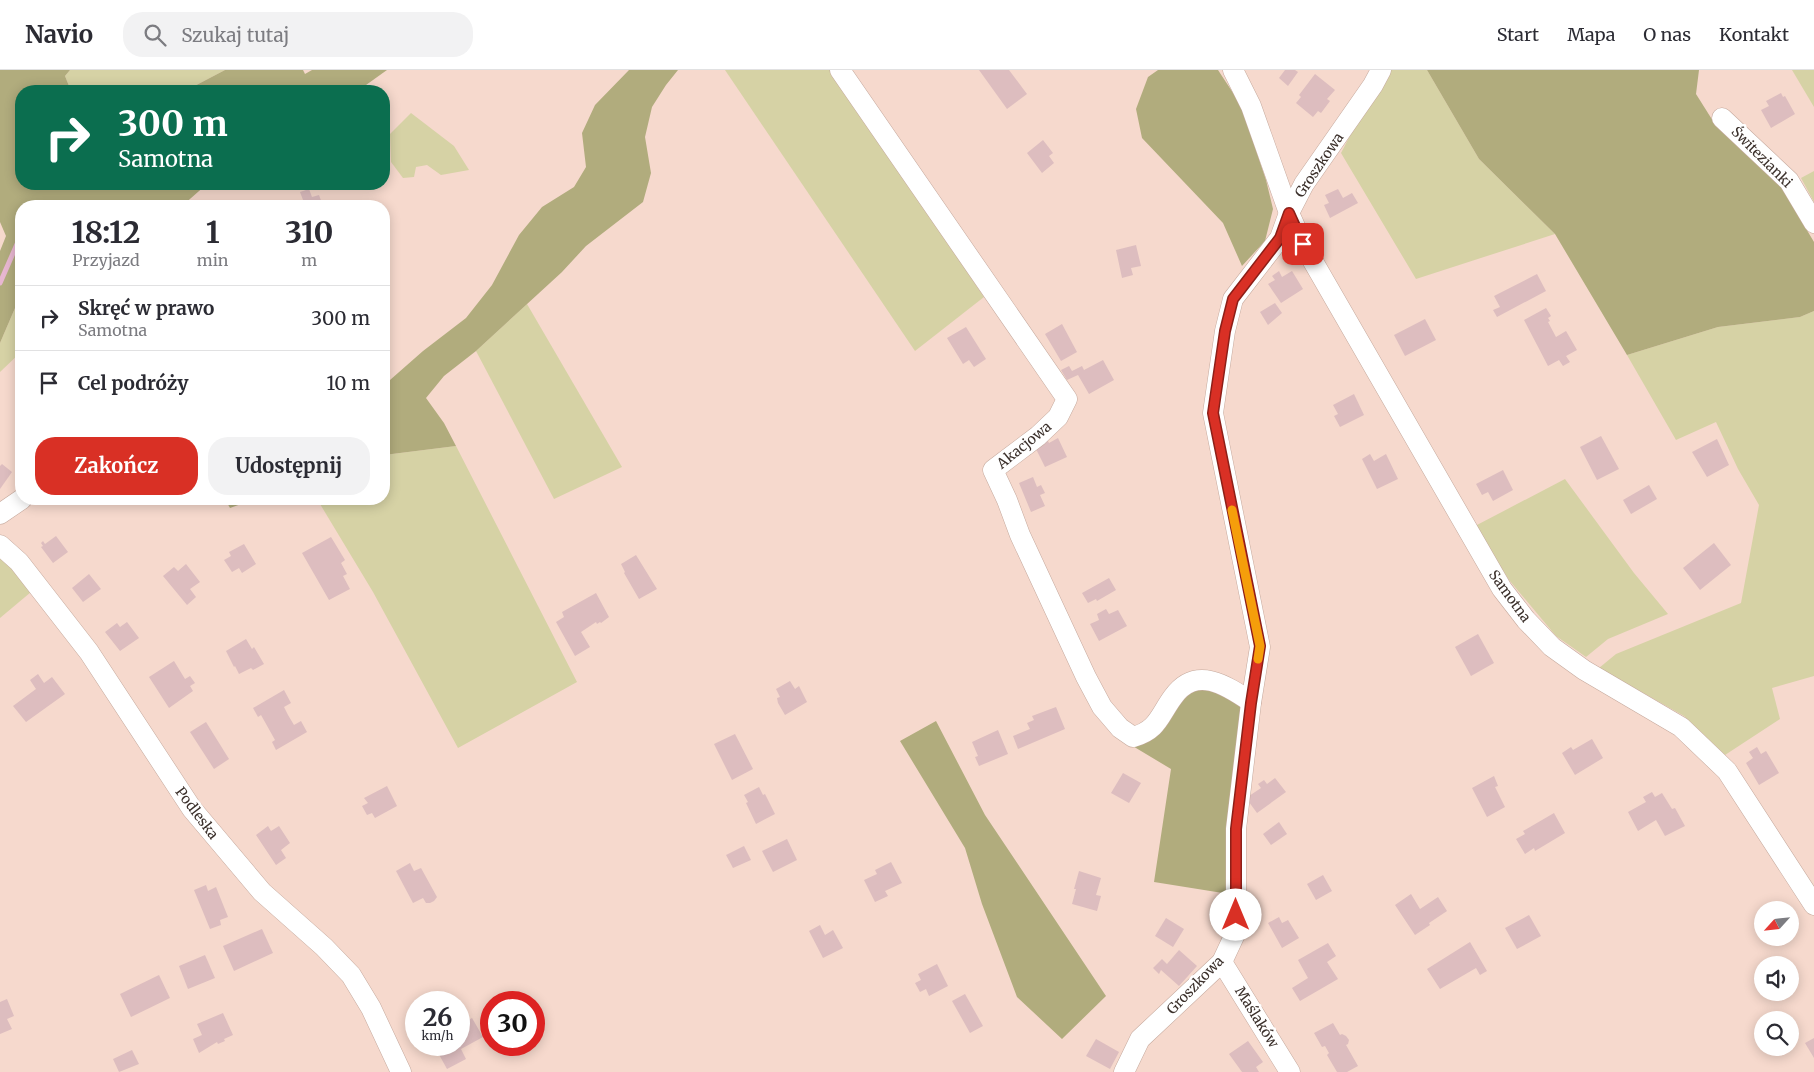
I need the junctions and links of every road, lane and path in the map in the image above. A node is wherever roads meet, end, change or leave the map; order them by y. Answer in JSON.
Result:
{"nodes":[{"id":1,"x":840,"y":70,"type":"edge"},
{"id":2,"x":1233,"y":70,"type":"edge"},
{"id":3,"x":1381,"y":70,"type":"edge"},
{"id":4,"x":1722,"y":118,"type":"dead end"},
{"id":5,"x":1289,"y":213,"type":"junction"},
{"id":6,"x":1814,"y":223,"type":"edge"},
{"id":7,"x":15,"y":504,"type":"edge"},
{"id":8,"x":0,"y":514,"type":"edge"},
{"id":9,"x":0,"y":545,"type":"edge"},
{"id":10,"x":1251,"y":702,"type":"junction"},
{"id":11,"x":1814,"y":905,"type":"edge"},
{"id":12,"x":1222,"y":962,"type":"junction"},
{"id":13,"x":401,"y":1072,"type":"edge"},
{"id":14,"x":1124,"y":1072,"type":"edge"},
{"id":15,"x":1290,"y":1072,"type":"edge"}],
"edges":[{"from":1,"to":10,"type":"street","name":"Akacjowa"},
{"from":2,"to":5,"type":"street","name":"Samotna"},
{"from":3,"to":5,"type":"street","name":"Groszkowa"},
{"from":4,"to":6,"type":"street","name":"Świtezianki"},
{"from":5,"to":10,"type":"street","name":"Groszkowa"},
{"from":5,"to":11,"type":"street","name":"Samotna"},
{"from":7,"to":8,"type":"street"},
{"from":9,"to":13,"type":"street","name":"Podleska"},
{"from":10,"to":12,"type":"street","name":"Groszkowa"},
{"from":12,"to":14,"type":"street","name":"Groszkowa"},
{"from":12,"to":15,"type":"street","name":"Maślaków"}]}
